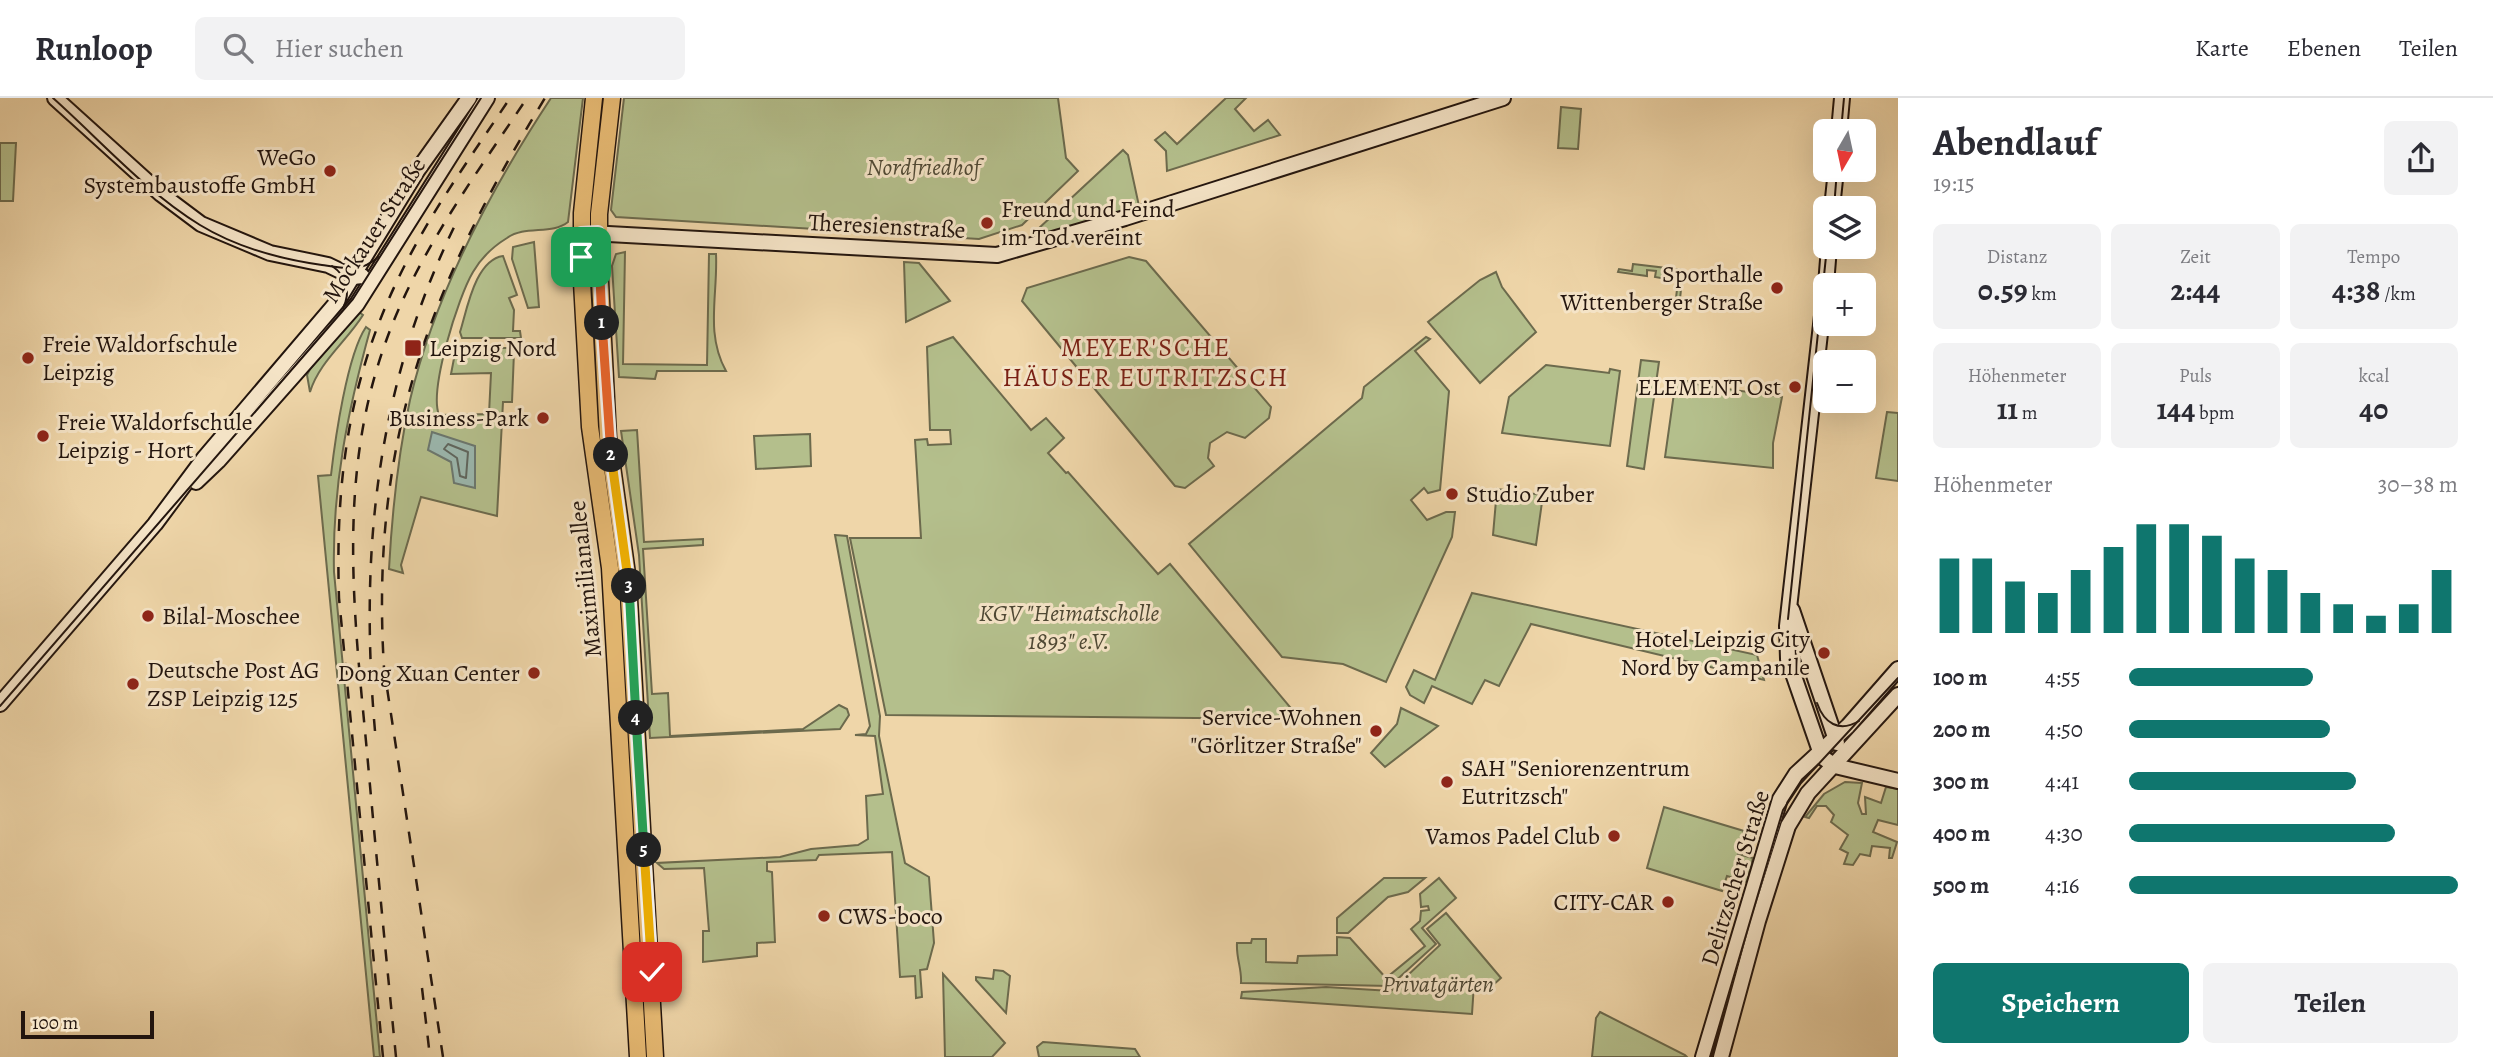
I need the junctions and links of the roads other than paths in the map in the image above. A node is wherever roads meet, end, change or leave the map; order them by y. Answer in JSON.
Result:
{"nodes":[{"id":1,"x":55,"y":98,"type":"edge"},
{"id":2,"x":470,"y":98,"type":"edge"},
{"id":3,"x":487,"y":98,"type":"edge"},
{"id":4,"x":594,"y":98,"type":"edge"},
{"id":5,"x":612,"y":98,"type":"edge"},
{"id":6,"x":1503,"y":98,"type":"edge"},
{"id":7,"x":1842,"y":98,"type":"edge"},
{"id":8,"x":1840,"y":119,"type":"edge"},
{"id":9,"x":598,"y":232,"type":"junction"},
{"id":10,"x":581,"y":233,"type":"junction"},
{"id":11,"x":367,"y":253,"type":"junction"},
{"id":12,"x":328,"y":265,"type":"junction"},
{"id":13,"x":377,"y":271,"type":"junction"},
{"id":14,"x":353,"y":277,"type":"junction"},
{"id":15,"x":352,"y":309,"type":"junction"},
{"id":16,"x":1820,"y":336,"type":"edge"},
{"id":17,"x":174,"y":502,"type":"junction"},
{"id":18,"x":1790,"y":606,"type":"junction"},
{"id":19,"x":1898,"y":669,"type":"edge"},
{"id":20,"x":1898,"y":695,"type":"edge"},
{"id":21,"x":0,"y":704,"type":"edge"},
{"id":22,"x":1836,"y":737,"type":"junction"},
{"id":23,"x":1818,"y":752,"type":"junction"},
{"id":24,"x":1835,"y":766,"type":"junction"},
{"id":25,"x":1898,"y":780,"type":"edge"},
{"id":26,"x":638,"y":1057,"type":"edge"},
{"id":27,"x":655,"y":1057,"type":"edge"},
{"id":28,"x":1703,"y":1057,"type":"edge"},
{"id":29,"x":1721,"y":1057,"type":"edge"}],
"edges":[{"from":1,"to":12,"type":"main road"},
{"from":2,"to":11,"type":"main road","name":"Mockauer Straße"},
{"from":3,"to":13,"type":"main road","name":"Mockauer Straße"},
{"from":4,"to":10,"type":"main road","name":"Maximilianallee"},
{"from":5,"to":9,"type":"main road","name":"Maximilianallee"},
{"from":6,"to":9,"type":"main road","name":"Theresienstraße"},
{"from":7,"to":8,"type":"main road"},
{"from":9,"to":10,"type":"main road","name":"Theresienstraße"},
{"from":9,"to":27,"type":"main road","name":"Maximilianallee"},
{"from":10,"to":26,"type":"main road","name":"Maximilianallee"},
{"from":11,"to":12,"type":"main road"},
{"from":11,"to":14,"type":"main road","name":"Mockauer Straße"},
{"from":12,"to":14,"type":"main road"},
{"from":13,"to":14,"type":"main road"},
{"from":13,"to":15,"type":"main road","name":"Mockauer Straße"},
{"from":14,"to":15,"type":"main road"},
{"from":14,"to":17,"type":"main road","name":"Mockauer Straße"},
{"from":15,"to":17,"type":"main road","name":"Mockauer Straße"},
{"from":16,"to":18,"type":"main road"},
{"from":17,"to":21,"type":"main road","name":"Mockauer Straße"},
{"from":18,"to":22,"type":"main road"},
{"from":18,"to":23,"type":"main road"},
{"from":19,"to":22,"type":"main road","name":"Delitzscher Straße"},
{"from":20,"to":24,"type":"main road","name":"Delitzscher Straße"},
{"from":22,"to":23,"type":"main road","name":"Delitzscher Straße"},
{"from":22,"to":24,"type":"main road"},
{"from":23,"to":24,"type":"main road"},
{"from":23,"to":28,"type":"main road","name":"Delitzscher Straße"},
{"from":24,"to":25,"type":"main road"},
{"from":24,"to":29,"type":"main road","name":"Delitzscher Straße"}]}
